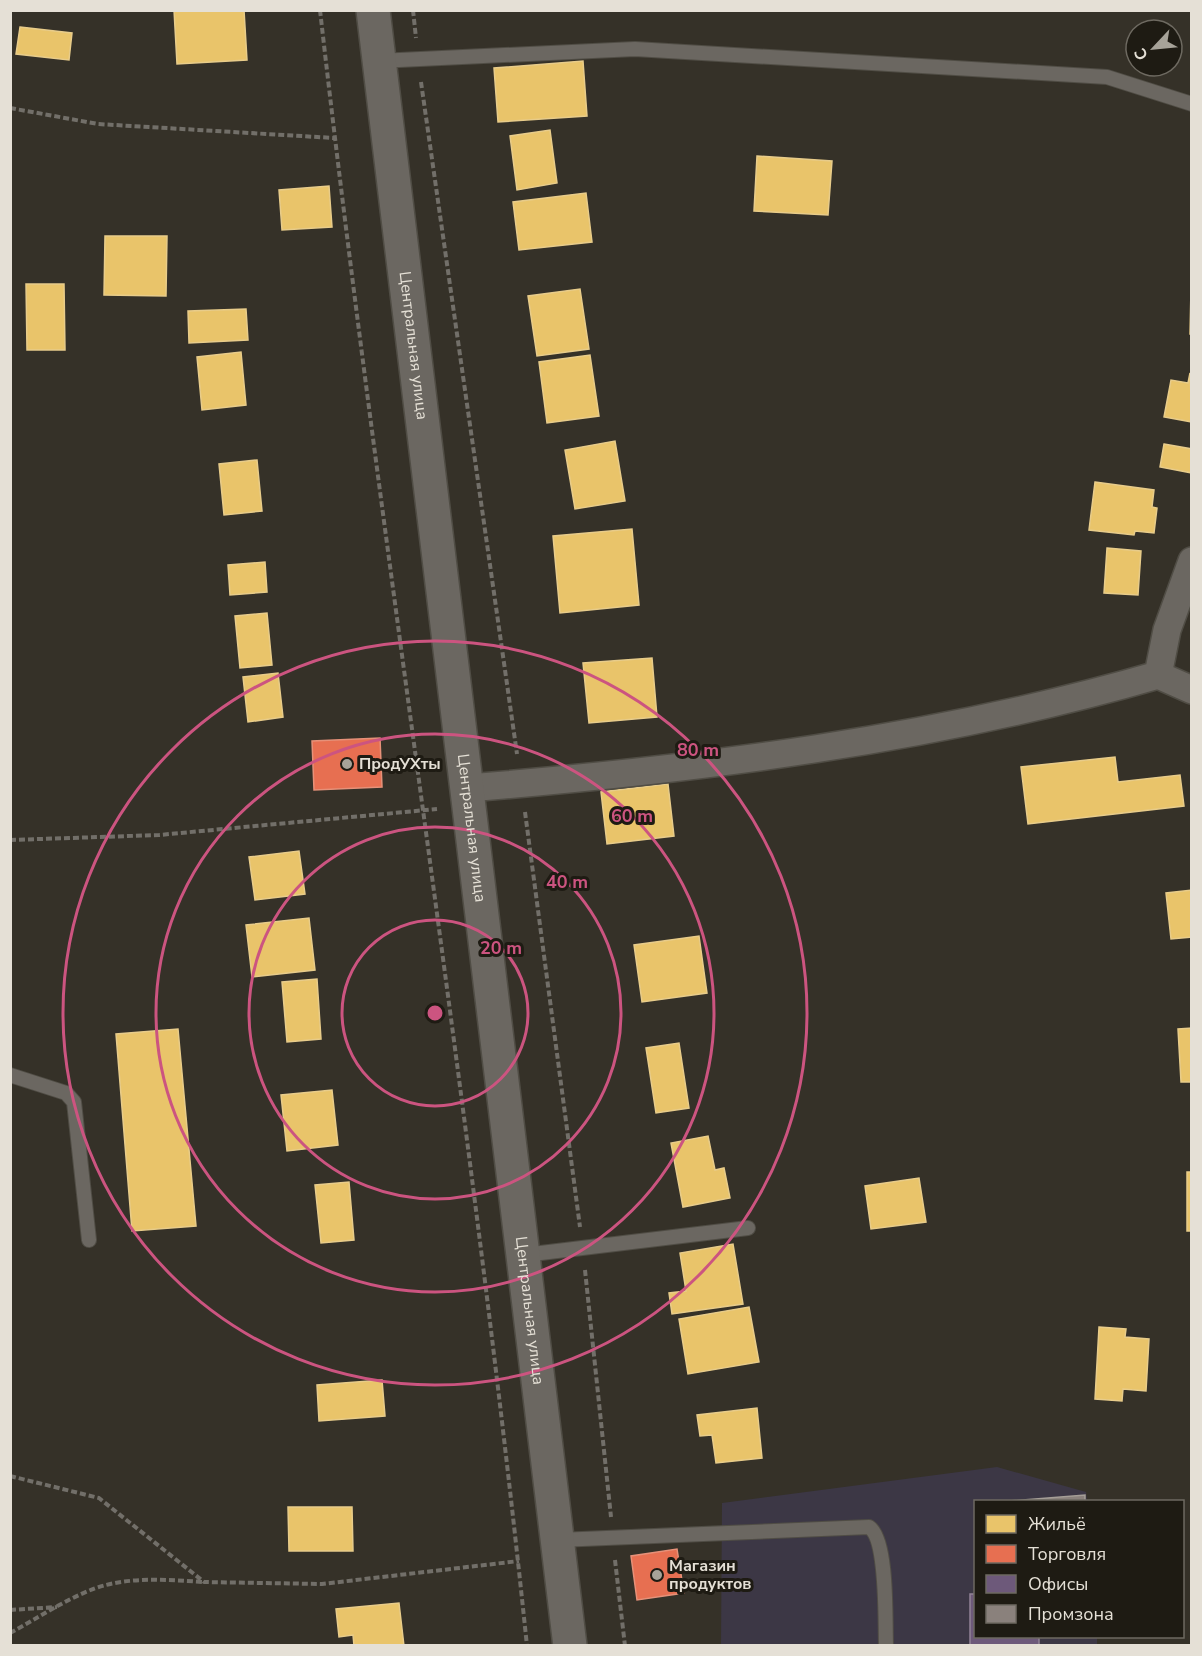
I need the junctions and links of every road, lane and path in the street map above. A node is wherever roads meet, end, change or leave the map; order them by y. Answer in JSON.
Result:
{"nodes":[{"id":1,"x":320,"y":10,"type":"edge"},
{"id":2,"x":373,"y":10,"type":"edge"},
{"id":3,"x":413,"y":10,"type":"edge"},
{"id":4,"x":418,"y":59,"type":"junction"},
{"id":5,"x":378,"y":61,"type":"junction"},
{"id":6,"x":1191,"y":104,"type":"edge"},
{"id":7,"x":10,"y":108,"type":"edge"},
{"id":8,"x":334,"y":138,"type":"junction"},
{"id":9,"x":1191,"y":561,"type":"edge"},
{"id":10,"x":1158,"y":675,"type":"junction"},
{"id":11,"x":1191,"y":690,"type":"edge"},
{"id":12,"x":521,"y":784,"type":"junction"},
{"id":13,"x":469,"y":797,"type":"junction"},
{"id":14,"x":425,"y":810,"type":"junction"},
{"id":15,"x":10,"y":840,"type":"edge"},
{"id":16,"x":10,"y":1075,"type":"edge"},
{"id":17,"x":580,"y":1228,"type":"dead end"},
{"id":18,"x":748,"y":1228,"type":"dead end"},
{"id":19,"x":89,"y":1240,"type":"dead end"},
{"id":20,"x":524,"y":1255,"type":"junction"},
{"id":21,"x":584,"y":1264,"type":"dead end"},
{"id":22,"x":10,"y":1476,"type":"edge"},
{"id":23,"x":611,"y":1523,"type":"dead end"},
{"id":24,"x":558,"y":1540,"type":"junction"},
{"id":25,"x":615,"y":1558,"type":"dead end"},
{"id":26,"x":519,"y":1561,"type":"junction"},
{"id":27,"x":204,"y":1582,"type":"junction"},
{"id":28,"x":60,"y":1607,"type":"junction"},
{"id":29,"x":10,"y":1610,"type":"edge"},
{"id":30,"x":10,"y":1633,"type":"edge"},
{"id":31,"x":886,"y":1645,"type":"edge"},
{"id":32,"x":528,"y":1646,"type":"edge"},
{"id":33,"x":570,"y":1646,"type":"edge"},
{"id":34,"x":624,"y":1646,"type":"edge"}],
"edges":[{"from":1,"to":8,"type":"path"},
{"from":2,"to":5,"type":"main road","name":"Центральная улица"},
{"from":3,"to":4,"type":"path"},
{"from":4,"to":5,"type":"lane"},
{"from":4,"to":6,"type":"lane"},
{"from":4,"to":12,"type":"path"},
{"from":5,"to":13,"type":"main road","name":"Центральная улица"},
{"from":7,"to":8,"type":"path"},
{"from":8,"to":14,"type":"path"},
{"from":9,"to":10,"type":"street"},
{"from":10,"to":11,"type":"street"},
{"from":10,"to":12,"type":"street"},
{"from":12,"to":13,"type":"street"},
{"from":12,"to":17,"type":"path"},
{"from":13,"to":14,"type":"path"},
{"from":13,"to":20,"type":"main road","name":"Центральная улица"},
{"from":14,"to":15,"type":"path"},
{"from":14,"to":26,"type":"path"},
{"from":16,"to":19,"type":"lane"},
{"from":18,"to":20,"type":"lane"},
{"from":20,"to":24,"type":"main road","name":"Центральная улица"},
{"from":21,"to":23,"type":"path"},
{"from":22,"to":27,"type":"path"},
{"from":24,"to":31,"type":"lane"},
{"from":24,"to":33,"type":"main road","name":"Центральная улица"},
{"from":25,"to":34,"type":"path"},
{"from":26,"to":27,"type":"path"},
{"from":26,"to":32,"type":"path"},
{"from":27,"to":28,"type":"path"},
{"from":28,"to":29,"type":"path"},
{"from":28,"to":30,"type":"path"}]}
